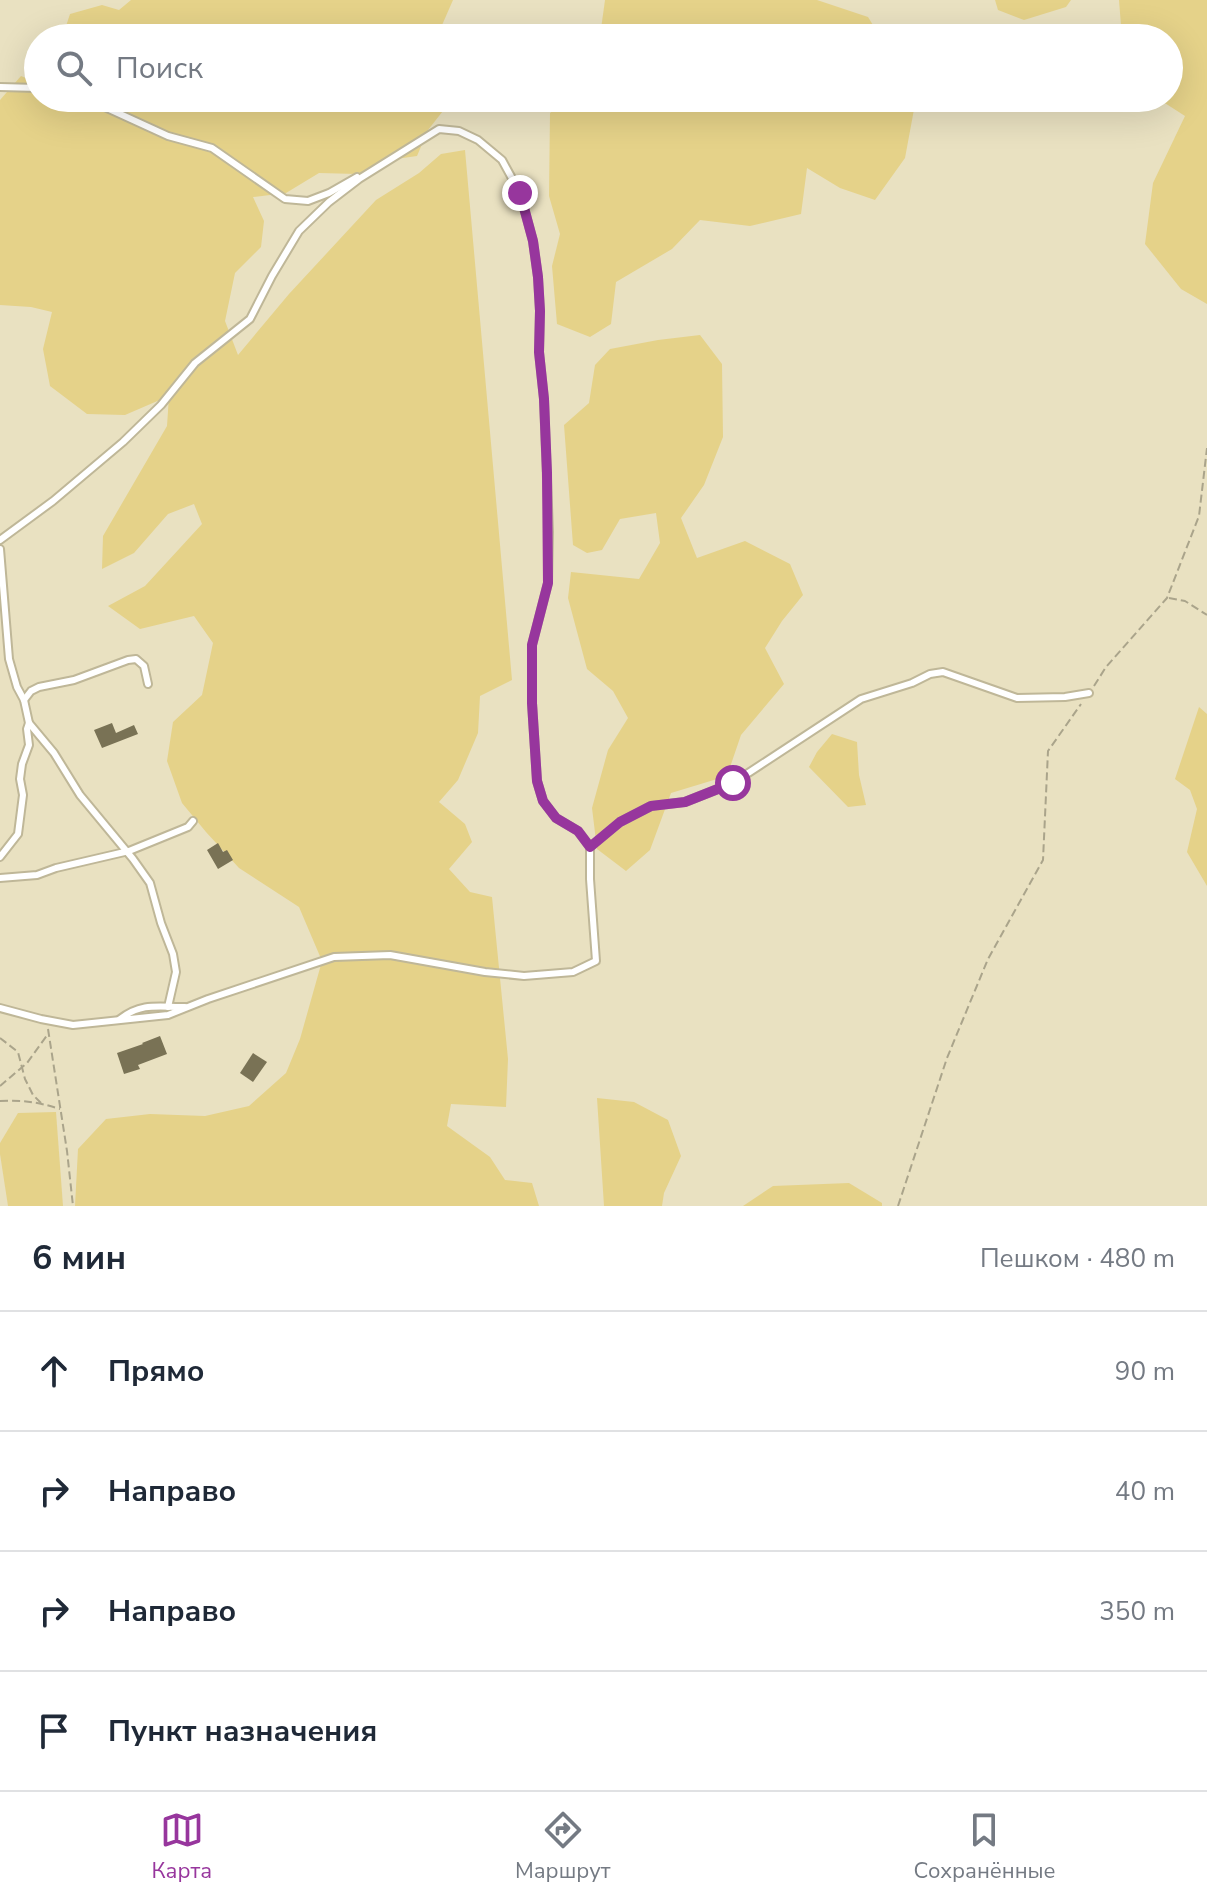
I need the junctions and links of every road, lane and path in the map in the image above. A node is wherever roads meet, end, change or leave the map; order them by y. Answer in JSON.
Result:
{"nodes":[{"id":1,"x":0,"y":87,"type":"edge"},
{"id":2,"x":24,"y":88,"type":"edge"},
{"id":3,"x":116,"y":112,"type":"edge"},
{"id":4,"x":368,"y":173,"type":"junction"},
{"id":5,"x":1207,"y":448,"type":"edge"},
{"id":6,"x":0,"y":540,"type":"edge"},
{"id":7,"x":0,"y":549,"type":"edge"},
{"id":8,"x":1167,"y":598,"type":"junction"},
{"id":9,"x":1207,"y":615,"type":"edge"},
{"id":10,"x":148,"y":684,"type":"dead end"},
{"id":11,"x":1089,"y":693,"type":"junction"},
{"id":12,"x":24,"y":700,"type":"junction"},
{"id":13,"x":29,"y":723,"type":"junction"},
{"id":14,"x":193,"y":821,"type":"dead end"},
{"id":15,"x":590,"y":847,"type":"junction"},
{"id":16,"x":126,"y":852,"type":"junction"},
{"id":17,"x":0,"y":857,"type":"edge"},
{"id":18,"x":0,"y":878,"type":"edge"},
{"id":19,"x":168,"y":1007,"type":"junction"},
{"id":20,"x":189,"y":1007,"type":"junction"},
{"id":21,"x":0,"y":1008,"type":"edge"},
{"id":22,"x":46,"y":1020,"type":"junction"},
{"id":23,"x":119,"y":1020,"type":"junction"},
{"id":24,"x":48,"y":1034,"type":"junction"},
{"id":25,"x":0,"y":1038,"type":"edge"},
{"id":26,"x":22,"y":1067,"type":"junction"},
{"id":27,"x":0,"y":1086,"type":"edge"},
{"id":28,"x":0,"y":1101,"type":"edge"},
{"id":29,"x":41,"y":1103,"type":"junction"},
{"id":30,"x":60,"y":1109,"type":"junction"},
{"id":31,"x":73,"y":1206,"type":"edge"},
{"id":32,"x":898,"y":1206,"type":"edge"}],
"edges":[{"from":1,"to":2,"type":"lane"},
{"from":3,"to":4,"type":"lane"},
{"from":4,"to":6,"type":"lane"},
{"from":4,"to":15,"type":"lane"},
{"from":5,"to":8,"type":"path"},
{"from":7,"to":12,"type":"lane"},
{"from":8,"to":9,"type":"path"},
{"from":8,"to":11,"type":"path"},
{"from":10,"to":12,"type":"lane"},
{"from":11,"to":15,"type":"lane"},
{"from":11,"to":32,"type":"path"},
{"from":12,"to":13,"type":"lane"},
{"from":13,"to":16,"type":"lane"},
{"from":13,"to":17,"type":"lane"},
{"from":14,"to":16,"type":"lane"},
{"from":15,"to":20,"type":"lane"},
{"from":16,"to":18,"type":"lane"},
{"from":16,"to":19,"type":"lane"},
{"from":19,"to":20,"type":"lane"},
{"from":19,"to":23,"type":"lane"},
{"from":20,"to":23,"type":"lane"},
{"from":21,"to":22,"type":"lane"},
{"from":22,"to":23,"type":"lane"},
{"from":22,"to":24,"type":"path"},
{"from":24,"to":26,"type":"path"},
{"from":24,"to":30,"type":"path"},
{"from":25,"to":26,"type":"path"},
{"from":26,"to":27,"type":"path"},
{"from":26,"to":29,"type":"path"},
{"from":28,"to":29,"type":"path"},
{"from":29,"to":30,"type":"path"},
{"from":30,"to":31,"type":"path"}]}
